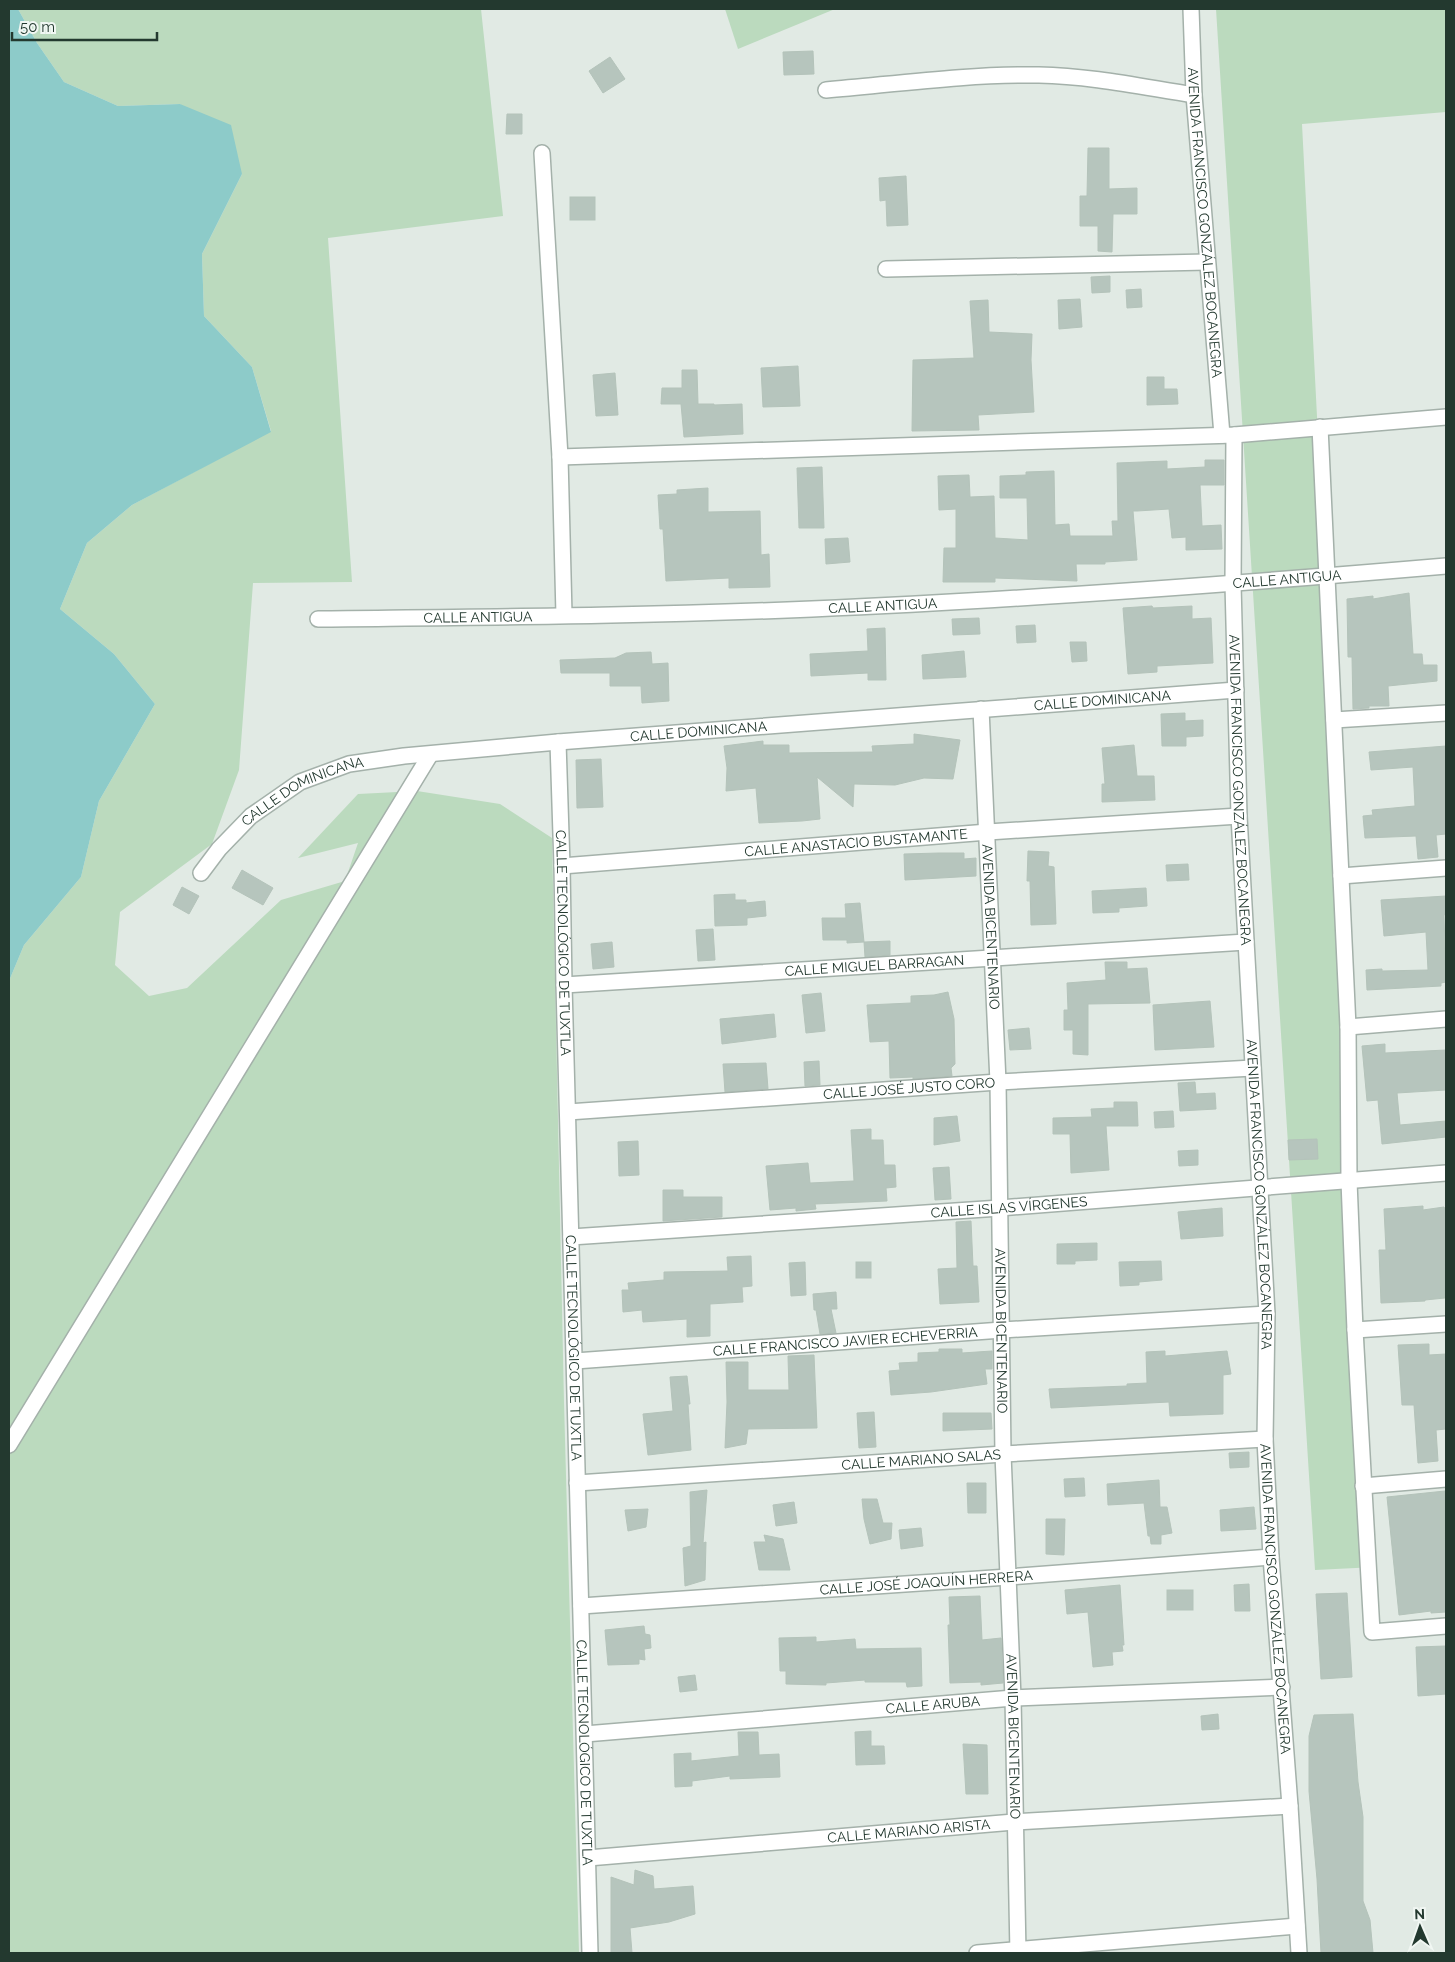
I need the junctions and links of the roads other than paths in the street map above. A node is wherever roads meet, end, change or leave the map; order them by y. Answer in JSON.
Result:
{"nodes":[{"id":1,"x":1191,"y":9,"type":"edge"},
{"id":2,"x":826,"y":90,"type":"dead end"},
{"id":3,"x":1194,"y":95,"type":"junction"},
{"id":4,"x":542,"y":153,"type":"dead end"},
{"id":5,"x":1207,"y":262,"type":"junction"},
{"id":6,"x":886,"y":269,"type":"dead end"},
{"id":7,"x":1446,"y":417,"type":"edge"},
{"id":8,"x":1320,"y":427,"type":"junction"},
{"id":9,"x":1228,"y":435,"type":"junction"},
{"id":10,"x":560,"y":457,"type":"junction"},
{"id":11,"x":1446,"y":566,"type":"edge"},
{"id":12,"x":1327,"y":576,"type":"junction"},
{"id":13,"x":1233,"y":584,"type":"junction"},
{"id":14,"x":564,"y":615,"type":"junction"},
{"id":15,"x":318,"y":619,"type":"dead end"},
{"id":16,"x":1236,"y":690,"type":"junction"},
{"id":17,"x":981,"y":709,"type":"junction"},
{"id":18,"x":1446,"y":713,"type":"edge"},
{"id":19,"x":1334,"y":720,"type":"junction"},
{"id":20,"x":558,"y":742,"type":"junction"},
{"id":21,"x":430,"y":755,"type":"junction"},
{"id":22,"x":1239,"y":816,"type":"junction"},
{"id":23,"x":988,"y":832,"type":"junction"},
{"id":24,"x":562,"y":866,"type":"junction"},
{"id":25,"x":1446,"y":868,"type":"edge"},
{"id":26,"x":201,"y":873,"type":"dead end"},
{"id":27,"x":1341,"y":876,"type":"junction"},
{"id":28,"x":1246,"y":942,"type":"junction"},
{"id":29,"x":991,"y":957,"type":"junction"},
{"id":30,"x":564,"y":984,"type":"junction"},
{"id":31,"x":1446,"y":1019,"type":"edge"},
{"id":32,"x":1348,"y":1027,"type":"junction"},
{"id":33,"x":1253,"y":1068,"type":"junction"},
{"id":34,"x":998,"y":1082,"type":"junction"},
{"id":35,"x":568,"y":1112,"type":"junction"},
{"id":36,"x":1446,"y":1173,"type":"edge"},
{"id":37,"x":1348,"y":1181,"type":"junction"},
{"id":38,"x":1258,"y":1188,"type":"junction"},
{"id":39,"x":1000,"y":1208,"type":"junction"},
{"id":40,"x":571,"y":1236,"type":"junction"},
{"id":41,"x":1267,"y":1314,"type":"junction"},
{"id":42,"x":1446,"y":1324,"type":"edge"},
{"id":43,"x":1002,"y":1330,"type":"junction"},
{"id":44,"x":1355,"y":1330,"type":"junction"},
{"id":45,"x":574,"y":1361,"type":"junction"},
{"id":46,"x":1265,"y":1439,"type":"junction"},
{"id":47,"x":9,"y":1445,"type":"edge"},
{"id":48,"x":1003,"y":1454,"type":"junction"},
{"id":49,"x":1446,"y":1478,"type":"edge"},
{"id":50,"x":577,"y":1484,"type":"junction"},
{"id":51,"x":1363,"y":1486,"type":"junction"},
{"id":52,"x":1271,"y":1556,"type":"junction"},
{"id":53,"x":1008,"y":1577,"type":"junction"},
{"id":54,"x":581,"y":1606,"type":"junction"},
{"id":55,"x":1446,"y":1626,"type":"edge"},
{"id":56,"x":1282,"y":1687,"type":"junction"},
{"id":57,"x":1013,"y":1698,"type":"junction"},
{"id":58,"x":585,"y":1734,"type":"junction"},
{"id":59,"x":1290,"y":1806,"type":"junction"},
{"id":60,"x":1014,"y":1822,"type":"junction"},
{"id":61,"x":588,"y":1858,"type":"junction"},
{"id":62,"x":1297,"y":1926,"type":"junction"},
{"id":63,"x":1018,"y":1952,"type":"edge"},
{"id":64,"x":590,"y":1953,"type":"edge"},
{"id":65,"x":977,"y":1953,"type":"edge"},
{"id":66,"x":1299,"y":1953,"type":"edge"}],
"edges":[{"from":1,"to":3,"type":"street","name":"AVENIDA FRANCISCO GONZÁLEZ BOCANEGRA"},
{"from":2,"to":3,"type":"street"},
{"from":3,"to":5,"type":"street","name":"AVENIDA FRANCISCO GONZÁLEZ BOCANEGRA"},
{"from":4,"to":10,"type":"street"},
{"from":5,"to":6,"type":"street"},
{"from":5,"to":9,"type":"street","name":"AVENIDA FRANCISCO GONZÁLEZ BOCANEGRA"},
{"from":7,"to":8,"type":"street"},
{"from":8,"to":9,"type":"street"},
{"from":8,"to":12,"type":"street"},
{"from":9,"to":10,"type":"street"},
{"from":9,"to":13,"type":"street","name":"AVENIDA FRANCISCO GONZÁLEZ BOCANEGRA"},
{"from":10,"to":14,"type":"street"},
{"from":11,"to":12,"type":"street","name":"CALLE ANTIGUA"},
{"from":12,"to":13,"type":"street","name":"CALLE ANTIGUA"},
{"from":12,"to":19,"type":"street"},
{"from":13,"to":14,"type":"street","name":"CALLE ANTIGUA"},
{"from":13,"to":16,"type":"street","name":"AVENIDA FRANCISCO GONZÁLEZ BOCANEGRA"},
{"from":14,"to":15,"type":"street","name":"CALLE ANTIGUA"},
{"from":16,"to":17,"type":"street","name":"CALLE DOMINICANA"},
{"from":16,"to":22,"type":"street","name":"AVENIDA FRANCISCO GONZÁLEZ BOCANEGRA"},
{"from":17,"to":20,"type":"street","name":"CALLE DOMINICANA"},
{"from":17,"to":23,"type":"street","name":"AVENIDA BICENTENARIO"},
{"from":18,"to":19,"type":"street"},
{"from":19,"to":27,"type":"street"},
{"from":20,"to":21,"type":"street","name":"CALLE DOMINICANA"},
{"from":20,"to":24,"type":"street","name":"CALLE TECNOLÓGICO DE TUXTLA"},
{"from":21,"to":26,"type":"street","name":"CALLE DOMINICANA"},
{"from":21,"to":47,"type":"street"},
{"from":22,"to":23,"type":"street","name":"CALLE ANASTACIO BUSTAMANTE"},
{"from":22,"to":28,"type":"street","name":"AVENIDA FRANCISCO GONZÁLEZ BOCANEGRA"},
{"from":23,"to":24,"type":"street","name":"CALLE ANASTACIO BUSTAMANTE"},
{"from":23,"to":29,"type":"street","name":"AVENIDA BICENTENARIO"},
{"from":24,"to":30,"type":"street","name":"CALLE TECNOLÓGICO DE TUXTLA"},
{"from":25,"to":27,"type":"street"},
{"from":27,"to":32,"type":"street"},
{"from":28,"to":29,"type":"street","name":"CALLE MIGUEL BARRAGAN"},
{"from":28,"to":33,"type":"street","name":"AVENIDA FRANCISCO GONZÁLEZ BOCANEGRA"},
{"from":29,"to":30,"type":"street","name":"CALLE MIGUEL BARRAGAN"},
{"from":29,"to":34,"type":"street","name":"AVENIDA BICENTENARIO"},
{"from":30,"to":35,"type":"street","name":"CALLE TECNOLÓGICO DE TUXTLA"},
{"from":31,"to":32,"type":"street"},
{"from":32,"to":37,"type":"street"},
{"from":33,"to":34,"type":"street","name":"CALLE JOSÉ JUSTO CORO"},
{"from":33,"to":38,"type":"street","name":"AVENIDA FRANCISCO GONZÁLEZ BOCANEGRA"},
{"from":34,"to":35,"type":"street","name":"CALLE JOSÉ JUSTO CORO"},
{"from":34,"to":39,"type":"street","name":"AVENIDA BICENTENARIO"},
{"from":35,"to":40,"type":"street","name":"CALLE TECNOLÓGICO DE TUXTLA"},
{"from":36,"to":37,"type":"street","name":"CALLE ISLAS VÍRGENES"},
{"from":37,"to":38,"type":"street","name":"CALLE ISLAS VÍRGENES"},
{"from":37,"to":44,"type":"street"},
{"from":38,"to":39,"type":"street","name":"CALLE ISLAS VÍRGENES"},
{"from":38,"to":41,"type":"street","name":"AVENIDA FRANCISCO GONZÁLEZ BOCANEGRA"},
{"from":39,"to":40,"type":"street","name":"CALLE ISLAS VÍRGENES"},
{"from":39,"to":43,"type":"street","name":"AVENIDA BICENTENARIO"},
{"from":40,"to":45,"type":"street","name":"CALLE TECNOLÓGICO DE TUXTLA"},
{"from":41,"to":43,"type":"street","name":"CALLE FRANCISCO JAVIER ECHEVERRIA"},
{"from":41,"to":46,"type":"street","name":"AVENIDA FRANCISCO GONZÁLEZ BOCANEGRA"},
{"from":42,"to":44,"type":"street"},
{"from":43,"to":45,"type":"street","name":"CALLE FRANCISCO JAVIER ECHEVERRIA"},
{"from":43,"to":48,"type":"street","name":"AVENIDA BICENTENARIO"},
{"from":44,"to":51,"type":"street"},
{"from":45,"to":50,"type":"street","name":"CALLE TECNOLÓGICO DE TUXTLA"},
{"from":46,"to":48,"type":"street","name":"CALLE MARIANO SALAS"},
{"from":46,"to":52,"type":"street","name":"AVENIDA FRANCISCO GONZÁLEZ BOCANEGRA"},
{"from":48,"to":50,"type":"street","name":"CALLE MARIANO SALAS"},
{"from":48,"to":53,"type":"street","name":"AVENIDA BICENTENARIO"},
{"from":49,"to":51,"type":"street"},
{"from":50,"to":54,"type":"street","name":"CALLE TECNOLÓGICO DE TUXTLA"},
{"from":51,"to":55,"type":"street"},
{"from":52,"to":53,"type":"street","name":"CALLE JOSÉ JOAQUÍN HERRERA"},
{"from":52,"to":56,"type":"street","name":"AVENIDA FRANCISCO GONZÁLEZ BOCANEGRA"},
{"from":53,"to":54,"type":"street","name":"CALLE JOSÉ JOAQUÍN HERRERA"},
{"from":53,"to":57,"type":"street","name":"AVENIDA BICENTENARIO"},
{"from":54,"to":58,"type":"street","name":"CALLE TECNOLÓGICO DE TUXTLA"},
{"from":56,"to":57,"type":"street","name":"CALLE ARUBA"},
{"from":56,"to":59,"type":"street","name":"AVENIDA FRANCISCO GONZÁLEZ BOCANEGRA"},
{"from":57,"to":58,"type":"street","name":"CALLE ARUBA"},
{"from":57,"to":60,"type":"street","name":"AVENIDA BICENTENARIO"},
{"from":58,"to":61,"type":"street","name":"CALLE TECNOLÓGICO DE TUXTLA"},
{"from":59,"to":60,"type":"street","name":"CALLE MARIANO ARISTA"},
{"from":59,"to":62,"type":"street","name":"AVENIDA FRANCISCO GONZÁLEZ BOCANEGRA"},
{"from":60,"to":61,"type":"street","name":"CALLE MARIANO ARISTA"},
{"from":60,"to":63,"type":"street","name":"AVENIDA BICENTENARIO"},
{"from":61,"to":64,"type":"street","name":"CALLE TECNOLÓGICO DE TUXTLA"},
{"from":62,"to":63,"type":"street"},
{"from":62,"to":66,"type":"street","name":"AVENIDA FRANCISCO GONZÁLEZ BOCANEGRA"},
{"from":63,"to":65,"type":"street"}]}
